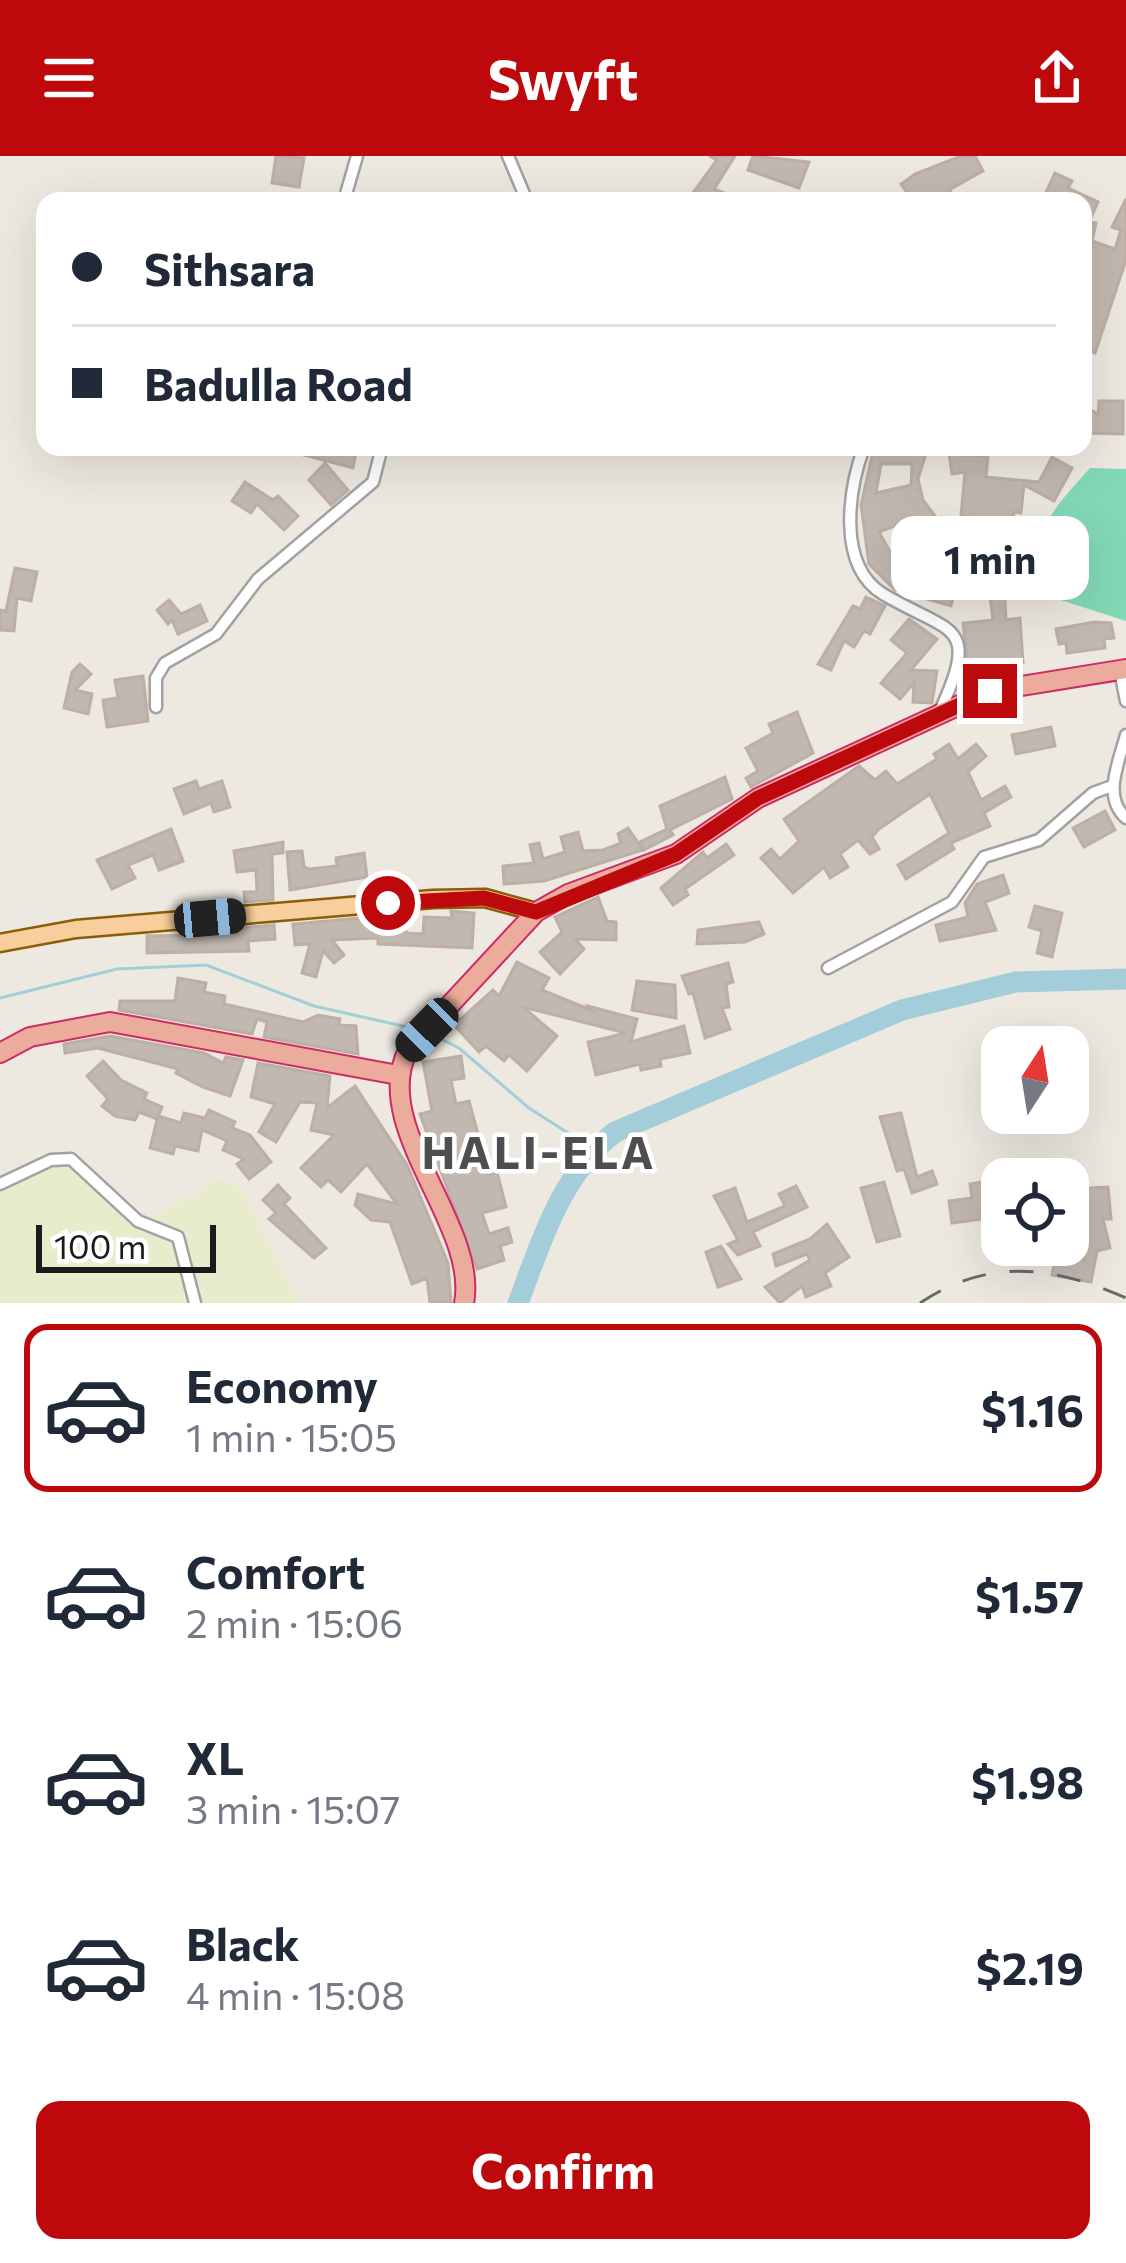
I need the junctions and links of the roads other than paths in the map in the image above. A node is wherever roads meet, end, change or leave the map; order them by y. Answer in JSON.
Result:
{"nodes":[{"id":1,"x":357,"y":156,"type":"edge"},
{"id":2,"x":508,"y":156,"type":"edge"},
{"id":3,"x":347,"y":192,"type":"edge"},
{"id":4,"x":523,"y":192,"type":"edge"},
{"id":5,"x":380,"y":456,"type":"edge"},
{"id":6,"x":861,"y":456,"type":"edge"},
{"id":7,"x":1123,"y":670,"type":"edge"},
{"id":8,"x":1126,"y":701,"type":"edge"},
{"id":9,"x":155,"y":707,"type":"dead end"},
{"id":10,"x":938,"y":715,"type":"junction"},
{"id":11,"x":1126,"y":735,"type":"edge"},
{"id":12,"x":1112,"y":786,"type":"junction"},
{"id":13,"x":1126,"y":818,"type":"edge"},
{"id":14,"x":536,"y":912,"type":"junction"},
{"id":15,"x":0,"y":943,"type":"edge"},
{"id":16,"x":828,"y":968,"type":"dead end"},
{"id":17,"x":0,"y":1053,"type":"edge"},
{"id":18,"x":398,"y":1075,"type":"junction"},
{"id":19,"x":0,"y":1184,"type":"edge"},
{"id":20,"x":195,"y":1303,"type":"edge"},
{"id":21,"x":464,"y":1303,"type":"edge"}],
"edges":[{"from":1,"to":3,"type":"street"},
{"from":2,"to":4,"type":"street"},
{"from":5,"to":9,"type":"street"},
{"from":6,"to":10,"type":"street"},
{"from":7,"to":8,"type":"street"},
{"from":7,"to":10,"type":"highway"},
{"from":10,"to":14,"type":"highway"},
{"from":11,"to":12,"type":"street"},
{"from":12,"to":13,"type":"street"},
{"from":12,"to":16,"type":"street"},
{"from":14,"to":15,"type":"main road"},
{"from":14,"to":18,"type":"highway"},
{"from":17,"to":18,"type":"highway"},
{"from":18,"to":21,"type":"highway"},
{"from":19,"to":20,"type":"street"}]}
